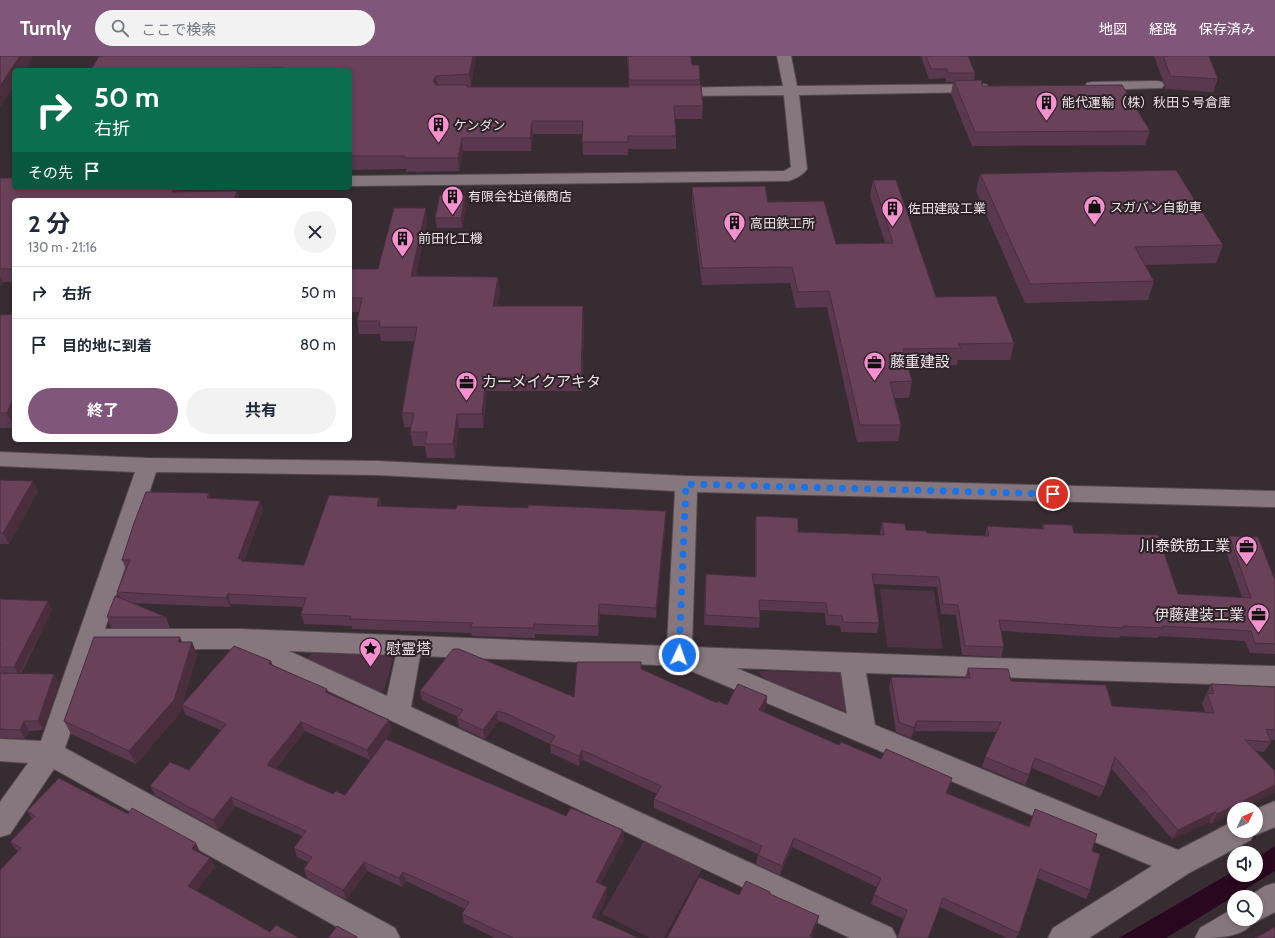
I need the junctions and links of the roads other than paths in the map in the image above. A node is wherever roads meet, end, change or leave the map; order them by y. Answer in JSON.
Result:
{"nodes":[{"id":1,"x":784,"y":56,"type":"edge"},
{"id":2,"x":1157,"y":85,"type":"dead end"},
{"id":3,"x":1078,"y":86,"type":"edge"},
{"id":4,"x":998,"y":88,"type":"edge"},
{"id":5,"x":791,"y":91,"type":"junction"},
{"id":6,"x":657,"y":92,"type":"edge"},
{"id":7,"x":352,"y":181,"type":"edge"},
{"id":8,"x":0,"y":460,"type":"edge"},
{"id":9,"x":148,"y":465,"type":"junction"},
{"id":10,"x":686,"y":484,"type":"junction"},
{"id":11,"x":1275,"y":499,"type":"edge"},
{"id":12,"x":90,"y":639,"type":"junction"},
{"id":13,"x":240,"y":639,"type":"junction"},
{"id":14,"x":410,"y":645,"type":"junction"},
{"id":15,"x":679,"y":655,"type":"junction"},
{"id":16,"x":852,"y":663,"type":"junction"},
{"id":17,"x":1275,"y":676,"type":"edge"},
{"id":18,"x":397,"y":712,"type":"junction"},
{"id":19,"x":863,"y":732,"type":"junction"},
{"id":20,"x":0,"y":750,"type":"edge"},
{"id":21,"x":50,"y":753,"type":"junction"},
{"id":22,"x":1275,"y":813,"type":"edge"},
{"id":23,"x":1263,"y":819,"type":"edge"},
{"id":24,"x":0,"y":825,"type":"edge"},
{"id":25,"x":1228,"y":838,"type":"edge"},
{"id":26,"x":1180,"y":864,"type":"junction"},
{"id":27,"x":1275,"y":896,"type":"edge"},
{"id":28,"x":1263,"y":904,"type":"edge"},
{"id":29,"x":1229,"y":926,"type":"edge"},
{"id":30,"x":385,"y":938,"type":"edge"},
{"id":31,"x":882,"y":938,"type":"edge"},
{"id":32,"x":1063,"y":938,"type":"edge"},
{"id":33,"x":1210,"y":938,"type":"edge"}],
"edges":[{"from":1,"to":5,"type":"street"},
{"from":2,"to":3,"type":"street"},
{"from":4,"to":5,"type":"street"},
{"from":5,"to":6,"type":"street"},
{"from":5,"to":7,"type":"street"},
{"from":8,"to":9,"type":"street"},
{"from":9,"to":10,"type":"street"},
{"from":9,"to":12,"type":"street"},
{"from":10,"to":11,"type":"street"},
{"from":10,"to":15,"type":"street"},
{"from":12,"to":13,"type":"street"},
{"from":12,"to":21,"type":"street"},
{"from":13,"to":14,"type":"street"},
{"from":13,"to":18,"type":"street"},
{"from":14,"to":15,"type":"street"},
{"from":14,"to":18,"type":"street"},
{"from":15,"to":16,"type":"street"},
{"from":15,"to":19,"type":"street"},
{"from":16,"to":17,"type":"street"},
{"from":16,"to":19,"type":"street"},
{"from":18,"to":31,"type":"street"},
{"from":19,"to":26,"type":"street"},
{"from":20,"to":21,"type":"street"},
{"from":21,"to":24,"type":"street"},
{"from":21,"to":30,"type":"street"},
{"from":22,"to":23,"type":"street"},
{"from":25,"to":26,"type":"street"},
{"from":26,"to":32,"type":"street"},
{"from":27,"to":28,"type":"street"},
{"from":29,"to":33,"type":"street"}]}
